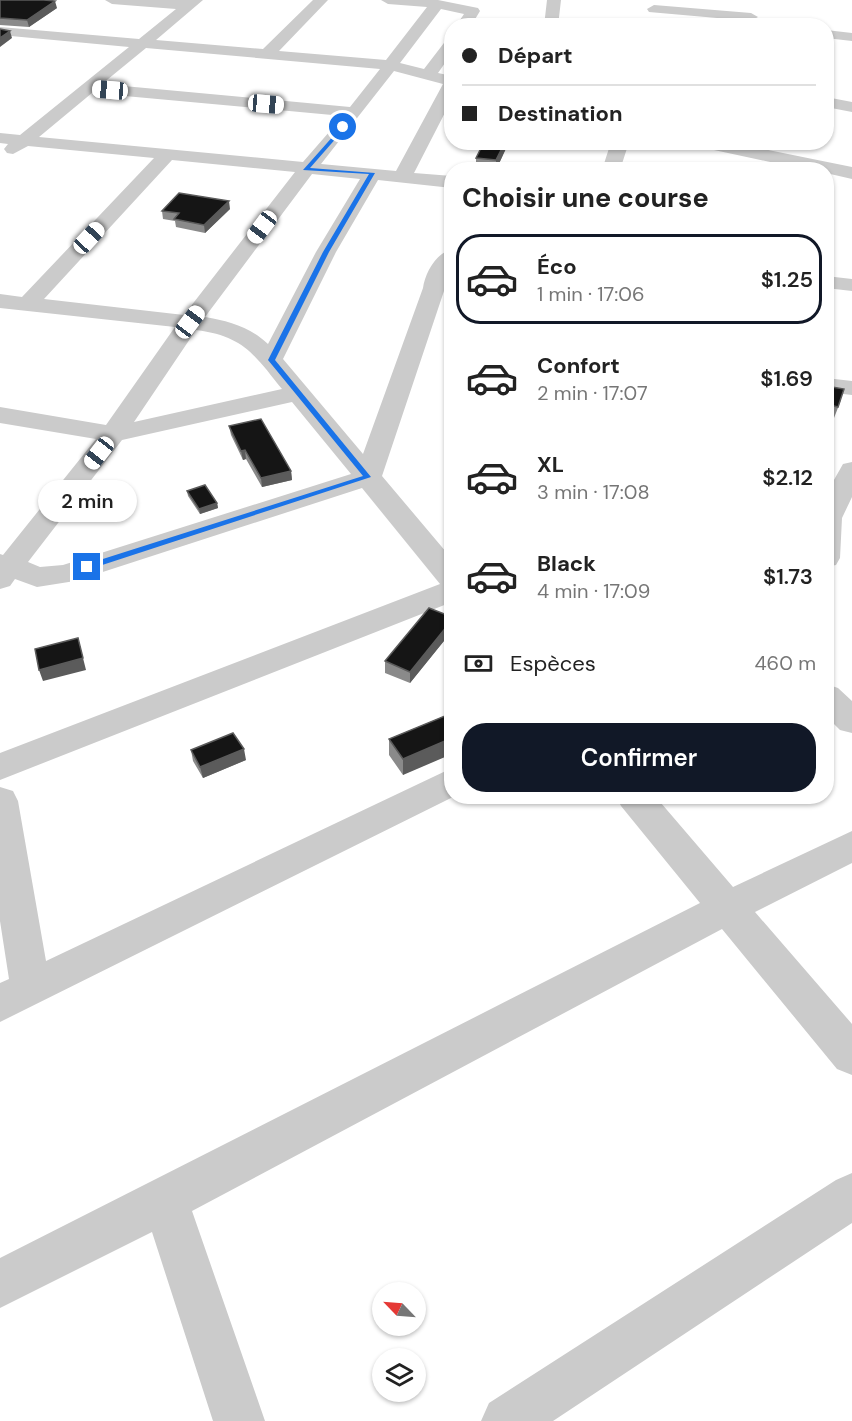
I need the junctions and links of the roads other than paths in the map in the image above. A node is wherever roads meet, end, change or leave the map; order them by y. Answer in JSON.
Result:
{"nodes":[{"id":1,"x":112,"y":0,"type":"edge"},
{"id":2,"x":321,"y":0,"type":"edge"},
{"id":3,"x":388,"y":0,"type":"edge"},
{"id":4,"x":752,"y":0,"type":"edge"},
{"id":5,"x":549,"y":1,"type":"edge"},
{"id":6,"x":193,"y":3,"type":"edge"},
{"id":7,"x":653,"y":3,"type":"edge"},
{"id":8,"x":445,"y":11,"type":"edge"},
{"id":9,"x":468,"y":18,"type":"edge"},
{"id":10,"x":550,"y":18,"type":"edge"},
{"id":11,"x":652,"y":18,"type":"edge"},
{"id":12,"x":726,"y":18,"type":"edge"},
{"id":13,"x":750,"y":18,"type":"edge"},
{"id":14,"x":0,"y":31,"type":"edge"},
{"id":15,"x":29,"y":34,"type":"junction"},
{"id":16,"x":834,"y":35,"type":"edge"},
{"id":17,"x":852,"y":37,"type":"edge"},
{"id":18,"x":144,"y":42,"type":"junction"},
{"id":19,"x":10,"y":47,"type":"dead end"},
{"id":20,"x":444,"y":53,"type":"edge"},
{"id":21,"x":266,"y":55,"type":"junction"},
{"id":22,"x":390,"y":65,"type":"junction"},
{"id":23,"x":428,"y":75,"type":"junction"},
{"id":24,"x":444,"y":79,"type":"edge"},
{"id":25,"x":88,"y":88,"type":"junction"},
{"id":26,"x":444,"y":97,"type":"edge"},
{"id":27,"x":834,"y":104,"type":"edge"},
{"id":28,"x":852,"y":107,"type":"edge"},
{"id":29,"x":355,"y":112,"type":"junction"},
{"id":30,"x":0,"y":138,"type":"edge"},
{"id":31,"x":22,"y":141,"type":"junction"},
{"id":32,"x":726,"y":150,"type":"edge"},
{"id":33,"x":168,"y":155,"type":"junction"},
{"id":34,"x":742,"y":155,"type":"edge"},
{"id":35,"x":0,"y":159,"type":"edge"},
{"id":36,"x":785,"y":162,"type":"edge"},
{"id":37,"x":306,"y":170,"type":"junction"},
{"id":38,"x":834,"y":170,"type":"edge"},
{"id":39,"x":373,"y":173,"type":"junction"},
{"id":40,"x":852,"y":173,"type":"edge"},
{"id":41,"x":403,"y":176,"type":"junction"},
{"id":42,"x":444,"y":181,"type":"edge"},
{"id":43,"x":444,"y":264,"type":"edge"},
{"id":44,"x":834,"y":283,"type":"edge"},
{"id":45,"x":852,"y":285,"type":"edge"},
{"id":46,"x":443,"y":290,"type":"edge"},
{"id":47,"x":0,"y":301,"type":"edge"},
{"id":48,"x":27,"y":304,"type":"junction"},
{"id":49,"x":190,"y":322,"type":"junction"},
{"id":50,"x":271,"y":360,"type":"junction"},
{"id":51,"x":834,"y":386,"type":"edge"},
{"id":52,"x":852,"y":388,"type":"edge"},
{"id":53,"x":298,"y":393,"type":"junction"},
{"id":54,"x":0,"y":415,"type":"edge"},
{"id":55,"x":113,"y":434,"type":"junction"},
{"id":56,"x":852,"y":470,"type":"edge"},
{"id":57,"x":368,"y":477,"type":"junction"},
{"id":58,"x":845,"y":500,"type":"edge"},
{"id":59,"x":834,"y":512,"type":"edge"},
{"id":60,"x":444,"y":569,"type":"edge"},
{"id":61,"x":3,"y":570,"type":"edge"},
{"id":62,"x":444,"y":594,"type":"edge"},
{"id":63,"x":834,"y":704,"type":"edge"},
{"id":64,"x":852,"y":721,"type":"edge"},
{"id":65,"x":0,"y":767,"type":"edge"},
{"id":66,"x":444,"y":786,"type":"edge"},
{"id":67,"x":0,"y":801,"type":"edge"},
{"id":68,"x":640,"y":804,"type":"edge"},
{"id":69,"x":852,"y":846,"type":"edge"},
{"id":70,"x":727,"y":907,"type":"junction"},
{"id":71,"x":15,"y":995,"type":"edge"},
{"id":72,"x":852,"y":1055,"type":"edge"},
{"id":73,"x":852,"y":1196,"type":"edge"},
{"id":74,"x":165,"y":1201,"type":"junction"},
{"id":75,"x":0,"y":1284,"type":"edge"},
{"id":76,"x":239,"y":1421,"type":"edge"},
{"id":77,"x":507,"y":1421,"type":"edge"}],
"edges":[{"from":1,"to":6,"type":"street"},
{"from":2,"to":21,"type":"street"},
{"from":3,"to":8,"type":"street"},
{"from":4,"to":13,"type":"street"},
{"from":5,"to":10,"type":"street"},
{"from":6,"to":18,"type":"street"},
{"from":7,"to":11,"type":"street"},
{"from":7,"to":12,"type":"street"},
{"from":8,"to":9,"type":"street"},
{"from":8,"to":22,"type":"street"},
{"from":14,"to":15,"type":"street"},
{"from":15,"to":18,"type":"street"},
{"from":15,"to":19,"type":"street"},
{"from":16,"to":17,"type":"street"},
{"from":18,"to":21,"type":"street"},
{"from":18,"to":25,"type":"street"},
{"from":20,"to":23,"type":"street"},
{"from":21,"to":22,"type":"street"},
{"from":22,"to":23,"type":"street"},
{"from":22,"to":29,"type":"street"},
{"from":23,"to":24,"type":"street"},
{"from":25,"to":29,"type":"street"},
{"from":25,"to":31,"type":"street"},
{"from":26,"to":41,"type":"street"},
{"from":27,"to":28,"type":"street"},
{"from":29,"to":37,"type":"street"},
{"from":30,"to":31,"type":"street"},
{"from":31,"to":33,"type":"street"},
{"from":31,"to":35,"type":"street"},
{"from":32,"to":34,"type":"street"},
{"from":33,"to":37,"type":"street"},
{"from":33,"to":48,"type":"street"},
{"from":34,"to":36,"type":"street"},
{"from":37,"to":39,"type":"street"},
{"from":37,"to":49,"type":"street"},
{"from":38,"to":40,"type":"street"},
{"from":39,"to":41,"type":"street"},
{"from":39,"to":50,"type":"street"},
{"from":41,"to":42,"type":"street"},
{"from":43,"to":46,"type":"street"},
{"from":44,"to":45,"type":"street"},
{"from":46,"to":57,"type":"street"},
{"from":47,"to":48,"type":"street"},
{"from":48,"to":49,"type":"street"},
{"from":49,"to":50,"type":"street"},
{"from":49,"to":55,"type":"street"},
{"from":50,"to":53,"type":"street"},
{"from":51,"to":52,"type":"street"},
{"from":53,"to":55,"type":"street"},
{"from":53,"to":57,"type":"street"},
{"from":54,"to":55,"type":"street"},
{"from":55,"to":61,"type":"street"},
{"from":56,"to":58,"type":"street"},
{"from":57,"to":60,"type":"street"},
{"from":57,"to":61,"type":"street"},
{"from":58,"to":59,"type":"street"},
{"from":62,"to":65,"type":"street"},
{"from":63,"to":64,"type":"street"},
{"from":66,"to":71,"type":"street"},
{"from":67,"to":71,"type":"street"},
{"from":68,"to":70,"type":"street"},
{"from":69,"to":70,"type":"street"},
{"from":70,"to":72,"type":"street"},
{"from":70,"to":74,"type":"street"},
{"from":73,"to":77,"type":"street"},
{"from":74,"to":75,"type":"street"},
{"from":74,"to":76,"type":"street"}]}
